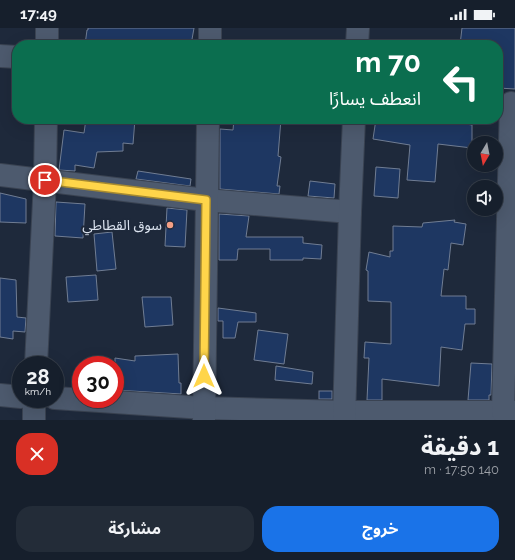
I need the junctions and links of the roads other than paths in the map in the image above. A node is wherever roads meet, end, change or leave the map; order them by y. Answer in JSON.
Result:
{"nodes":[{"id":1,"x":47,"y":28,"type":"edge"},
{"id":2,"x":210,"y":28,"type":"edge"},
{"id":3,"x":358,"y":28,"type":"edge"},
{"id":4,"x":47,"y":40,"type":"edge"},
{"id":5,"x":210,"y":40,"type":"edge"},
{"id":6,"x":357,"y":40,"type":"edge"},
{"id":7,"x":0,"y":56,"type":"edge"},
{"id":8,"x":12,"y":57,"type":"edge"},
{"id":9,"x":508,"y":102,"type":"edge"},
{"id":10,"x":46,"y":124,"type":"edge"},
{"id":11,"x":208,"y":124,"type":"edge"},
{"id":12,"x":354,"y":124,"type":"edge"},
{"id":13,"x":0,"y":175,"type":"edge"},
{"id":14,"x":45,"y":180,"type":"junction"},
{"id":15,"x":206,"y":200,"type":"junction"},
{"id":16,"x":350,"y":212,"type":"junction"},
{"id":17,"x":36,"y":356,"type":"edge"},
{"id":18,"x":0,"y":396,"type":"edge"},
{"id":19,"x":12,"y":396,"type":"edge"},
{"id":20,"x":64,"y":399,"type":"edge"},
{"id":21,"x":34,"y":408,"type":"edge"},
{"id":22,"x":509,"y":412,"type":"edge"},
{"id":23,"x":204,"y":414,"type":"edge"},
{"id":24,"x":344,"y":416,"type":"edge"},
{"id":25,"x":34,"y":420,"type":"edge"}],
"edges":[{"from":1,"to":4,"type":"street"},
{"from":2,"to":5,"type":"street"},
{"from":3,"to":6,"type":"street"},
{"from":7,"to":8,"type":"street"},
{"from":9,"to":22,"type":"street"},
{"from":10,"to":14,"type":"street"},
{"from":11,"to":15,"type":"street"},
{"from":12,"to":16,"type":"street"},
{"from":13,"to":14,"type":"street"},
{"from":14,"to":15,"type":"street"},
{"from":14,"to":17,"type":"street"},
{"from":15,"to":16,"type":"street"},
{"from":15,"to":23,"type":"street"},
{"from":16,"to":24,"type":"street"},
{"from":18,"to":19,"type":"street"},
{"from":20,"to":23,"type":"street"},
{"from":21,"to":25,"type":"street"},
{"from":22,"to":24,"type":"street"},
{"from":23,"to":24,"type":"street"}]}
